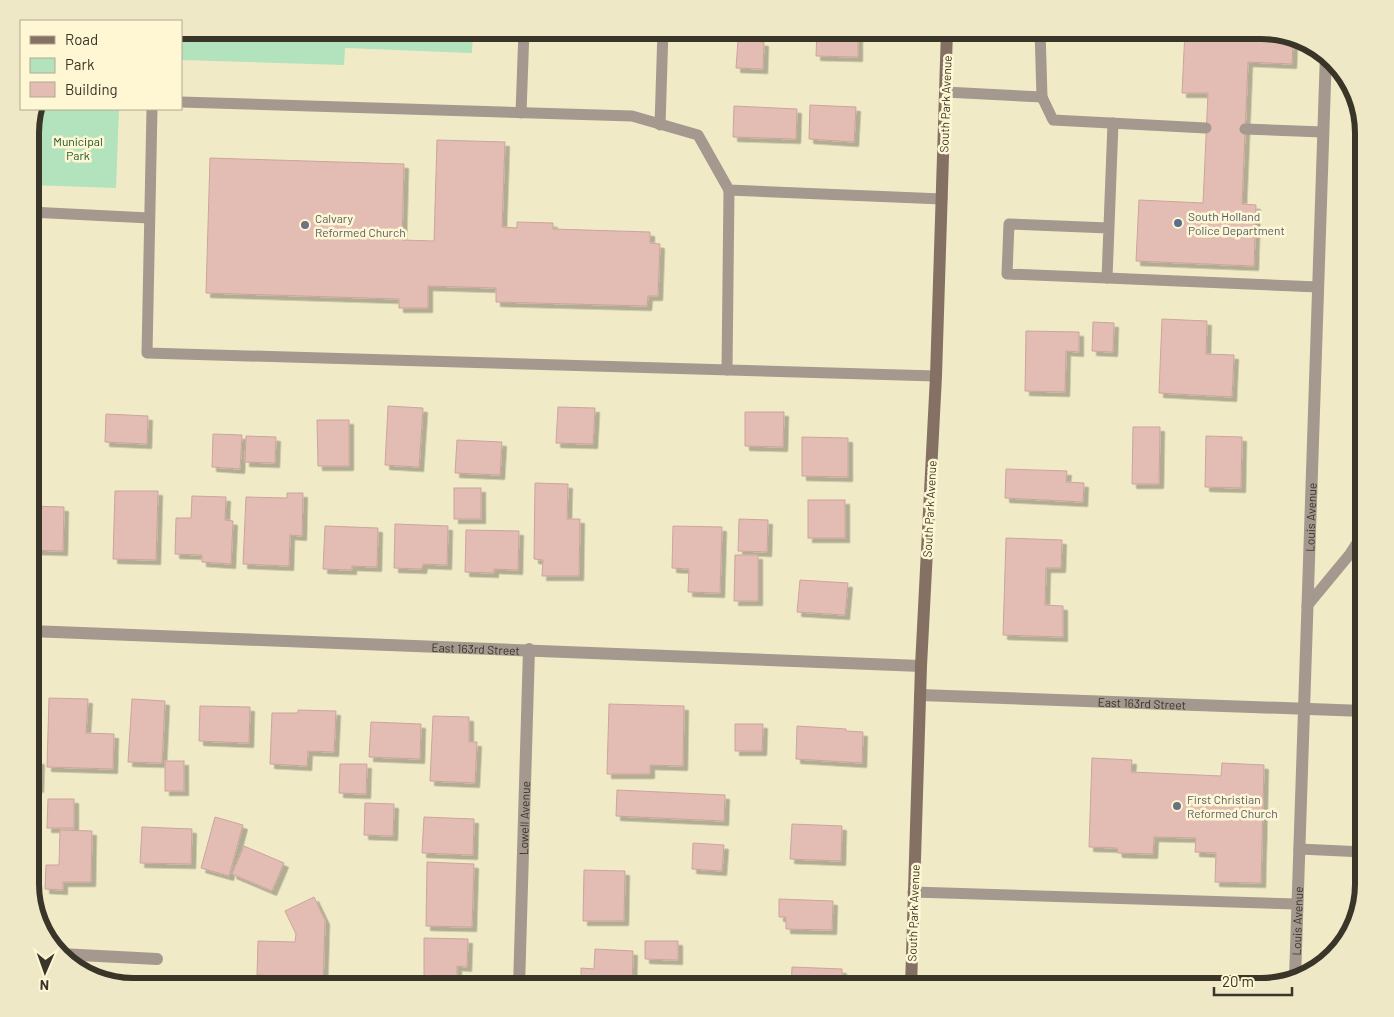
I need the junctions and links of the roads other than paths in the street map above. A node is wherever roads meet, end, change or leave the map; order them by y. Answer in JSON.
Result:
{"nodes":[{"id":1,"x":524,"y":39,"type":"edge"},
{"id":2,"x":663,"y":39,"type":"edge"},
{"id":3,"x":947,"y":39,"type":"edge"},
{"id":4,"x":1040,"y":39,"type":"edge"},
{"id":5,"x":1326,"y":65,"type":"edge"},
{"id":6,"x":945,"y":92,"type":"junction"},
{"id":7,"x":1042,"y":97,"type":"junction"},
{"id":8,"x":182,"y":102,"type":"edge"},
{"id":9,"x":152,"y":110,"type":"edge"},
{"id":10,"x":521,"y":113,"type":"junction"},
{"id":11,"x":1113,"y":123,"type":"junction"},
{"id":12,"x":660,"y":125,"type":"junction"},
{"id":13,"x":1206,"y":128,"type":"dead end"},
{"id":14,"x":1245,"y":129,"type":"dead end"},
{"id":15,"x":1323,"y":132,"type":"junction"},
{"id":16,"x":730,"y":190,"type":"junction"},
{"id":17,"x":942,"y":199,"type":"junction"},
{"id":18,"x":39,"y":212,"type":"edge"},
{"id":19,"x":149,"y":218,"type":"junction"},
{"id":20,"x":1108,"y":228,"type":"junction"},
{"id":21,"x":1106,"y":278,"type":"junction"},
{"id":22,"x":1318,"y":287,"type":"junction"},
{"id":23,"x":727,"y":370,"type":"junction"},
{"id":24,"x":936,"y":376,"type":"junction"},
{"id":25,"x":1355,"y":546,"type":"edge"},
{"id":26,"x":1307,"y":606,"type":"junction"},
{"id":27,"x":39,"y":631,"type":"edge"},
{"id":28,"x":529,"y":649,"type":"junction"},
{"id":29,"x":921,"y":666,"type":"junction"},
{"id":30,"x":920,"y":695,"type":"junction"},
{"id":31,"x":1304,"y":709,"type":"junction"},
{"id":32,"x":1355,"y":711,"type":"edge"},
{"id":33,"x":1299,"y":849,"type":"junction"},
{"id":34,"x":1355,"y":852,"type":"edge"},
{"id":35,"x":914,"y":892,"type":"junction"},
{"id":36,"x":1297,"y":904,"type":"junction"},
{"id":37,"x":70,"y":954,"type":"edge"},
{"id":38,"x":157,"y":958,"type":"dead end"},
{"id":39,"x":1295,"y":972,"type":"edge"},
{"id":40,"x":519,"y":978,"type":"edge"},
{"id":41,"x":911,"y":978,"type":"edge"}],
"edges":[{"from":1,"to":10,"type":"lane"},
{"from":2,"to":12,"type":"lane"},
{"from":3,"to":6,"type":"street","name":"South Park Avenue"},
{"from":4,"to":7,"type":"lane"},
{"from":5,"to":15,"type":"street","name":"Louis Avenue"},
{"from":6,"to":7,"type":"lane"},
{"from":6,"to":17,"type":"street","name":"South Park Avenue"},
{"from":7,"to":11,"type":"lane"},
{"from":8,"to":10,"type":"lane"},
{"from":9,"to":19,"type":"lane"},
{"from":10,"to":12,"type":"lane"},
{"from":11,"to":13,"type":"lane"},
{"from":11,"to":20,"type":"lane"},
{"from":12,"to":16,"type":"lane"},
{"from":14,"to":15,"type":"lane"},
{"from":15,"to":22,"type":"street","name":"Louis Avenue"},
{"from":16,"to":17,"type":"lane"},
{"from":16,"to":23,"type":"lane"},
{"from":17,"to":24,"type":"street","name":"South Park Avenue"},
{"from":18,"to":19,"type":"lane"},
{"from":19,"to":23,"type":"lane"},
{"from":20,"to":21,"type":"lane"},
{"from":20,"to":21,"type":"lane"},
{"from":21,"to":22,"type":"lane"},
{"from":22,"to":26,"type":"street","name":"Louis Avenue"},
{"from":23,"to":24,"type":"lane"},
{"from":24,"to":29,"type":"street","name":"South Park Avenue"},
{"from":25,"to":26,"type":"lane"},
{"from":26,"to":31,"type":"street","name":"Louis Avenue"},
{"from":27,"to":28,"type":"street","name":"East 163rd Street"},
{"from":28,"to":29,"type":"street","name":"East 163rd Street"},
{"from":28,"to":40,"type":"street","name":"Lowell Avenue"},
{"from":29,"to":30,"type":"street","name":"South Park Avenue"},
{"from":30,"to":31,"type":"street","name":"East 163rd Street"},
{"from":30,"to":35,"type":"street","name":"South Park Avenue"},
{"from":31,"to":32,"type":"street","name":"East 163rd Street"},
{"from":31,"to":33,"type":"street","name":"Louis Avenue"},
{"from":33,"to":34,"type":"lane"},
{"from":33,"to":36,"type":"street","name":"Louis Avenue"},
{"from":35,"to":36,"type":"lane"},
{"from":35,"to":41,"type":"street","name":"South Park Avenue"},
{"from":36,"to":39,"type":"street","name":"Louis Avenue"},
{"from":37,"to":38,"type":"street"}]}
